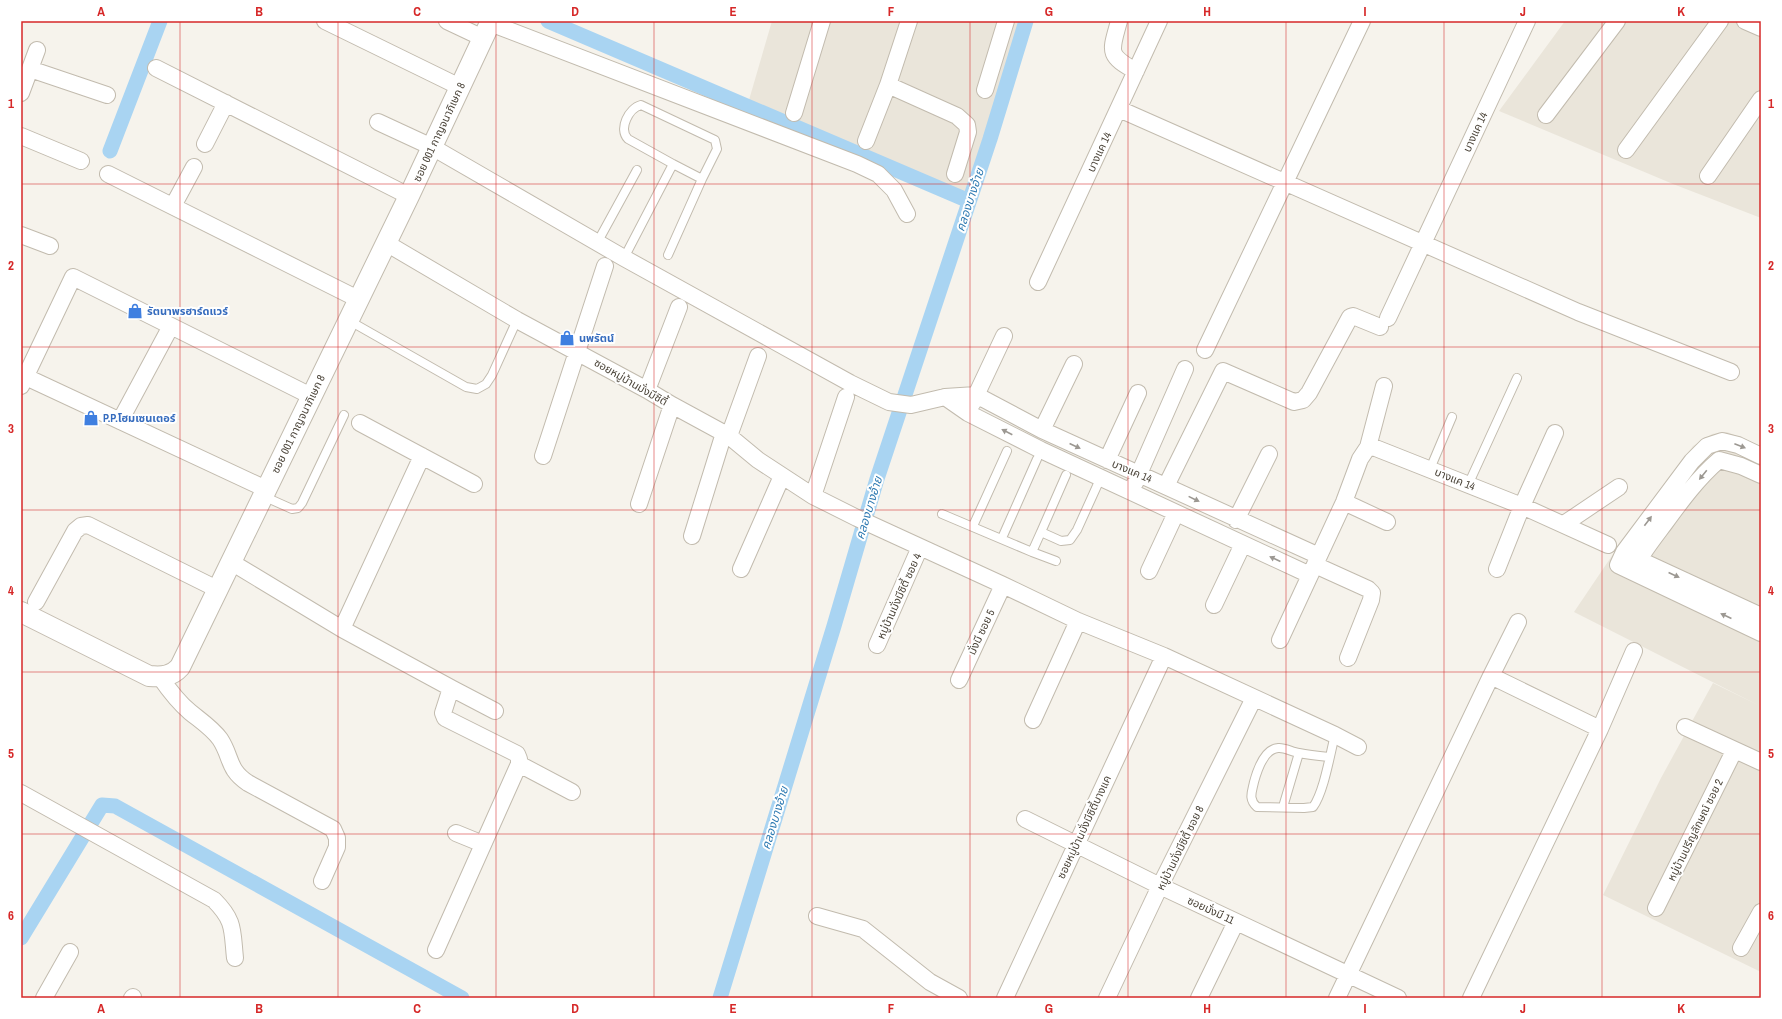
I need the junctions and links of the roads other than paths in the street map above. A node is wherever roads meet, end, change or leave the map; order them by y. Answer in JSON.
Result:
{"nodes":[{"id":1,"x":325,"y":21,"type":"edge"},
{"id":2,"x":447,"y":21,"type":"edge"},
{"id":3,"x":822,"y":21,"type":"edge"},
{"id":4,"x":909,"y":21,"type":"edge"},
{"id":5,"x":1006,"y":21,"type":"edge"},
{"id":6,"x":1119,"y":21,"type":"edge"},
{"id":7,"x":1159,"y":21,"type":"edge"},
{"id":8,"x":1362,"y":21,"type":"edge"},
{"id":9,"x":1527,"y":21,"type":"edge"},
{"id":10,"x":1617,"y":21,"type":"edge"},
{"id":11,"x":1720,"y":21,"type":"edge"},
{"id":12,"x":1745,"y":21,"type":"edge"},
{"id":13,"x":488,"y":27,"type":"edge"},
{"id":14,"x":1761,"y":28,"type":"edge"},
{"id":15,"x":37,"y":50,"type":"dead end"},
{"id":16,"x":156,"y":68,"type":"dead end"},
{"id":17,"x":30,"y":69,"type":"junction"},
{"id":18,"x":1136,"y":71,"type":"junction"},
{"id":19,"x":888,"y":86,"type":"junction"},
{"id":20,"x":460,"y":87,"type":"junction"},
{"id":21,"x":985,"y":90,"type":"dead end"},
{"id":22,"x":21,"y":93,"type":"edge"},
{"id":23,"x":106,"y":95,"type":"dead end"},
{"id":24,"x":1761,"y":99,"type":"edge"},
{"id":25,"x":226,"y":103,"type":"junction"},
{"id":26,"x":1119,"y":109,"type":"junction"},
{"id":27,"x":794,"y":113,"type":"dead end"},
{"id":28,"x":1546,"y":115,"type":"dead end"},
{"id":29,"x":378,"y":122,"type":"dead end"},
{"id":30,"x":21,"y":136,"type":"edge"},
{"id":31,"x":866,"y":141,"type":"dead end"},
{"id":32,"x":205,"y":144,"type":"dead end"},
{"id":33,"x":432,"y":147,"type":"junction"},
{"id":34,"x":1626,"y":150,"type":"dead end"},
{"id":35,"x":81,"y":161,"type":"dead end"},
{"id":36,"x":673,"y":164,"type":"junction"},
{"id":37,"x":194,"y":167,"type":"dead end"},
{"id":38,"x":637,"y":170,"type":"dead end"},
{"id":39,"x":108,"y":174,"type":"dead end"},
{"id":40,"x":954,"y":174,"type":"dead end"},
{"id":41,"x":1708,"y":176,"type":"dead end"},
{"id":42,"x":702,"y":179,"type":"junction"},
{"id":43,"x":1285,"y":182,"type":"junction"},
{"id":44,"x":409,"y":196,"type":"junction"},
{"id":45,"x":174,"y":206,"type":"junction"},
{"id":46,"x":907,"y":214,"type":"dead end"},
{"id":47,"x":21,"y":235,"type":"edge"},
{"id":48,"x":386,"y":242,"type":"junction"},
{"id":49,"x":597,"y":243,"type":"junction"},
{"id":50,"x":1422,"y":244,"type":"junction"},
{"id":51,"x":50,"y":246,"type":"dead end"},
{"id":52,"x":668,"y":255,"type":"dead end"},
{"id":53,"x":624,"y":258,"type":"junction"},
{"id":54,"x":605,"y":266,"type":"dead end"},
{"id":55,"x":1038,"y":282,"type":"dead end"},
{"id":56,"x":358,"y":300,"type":"junction"},
{"id":57,"x":679,"y":307,"type":"dead end"},
{"id":58,"x":348,"y":320,"type":"junction"},
{"id":59,"x":517,"y":320,"type":"junction"},
{"id":60,"x":170,"y":326,"type":"junction"},
{"id":61,"x":1004,"y":336,"type":"dead end"},
{"id":62,"x":1205,"y":350,"type":"dead end"},
{"id":63,"x":576,"y":351,"type":"junction"},
{"id":64,"x":758,"y":356,"type":"dead end"},
{"id":65,"x":1074,"y":364,"type":"dead end"},
{"id":66,"x":1185,"y":369,"type":"dead end"},
{"id":67,"x":1732,"y":372,"type":"dead end"},
{"id":68,"x":1517,"y":378,"type":"dead end"},
{"id":69,"x":23,"y":382,"type":"edge"},
{"id":70,"x":1384,"y":386,"type":"dead end"},
{"id":71,"x":647,"y":390,"type":"junction"},
{"id":72,"x":1138,"y":393,"type":"dead end"},
{"id":73,"x":976,"y":395,"type":"junction"},
{"id":74,"x":311,"y":396,"type":"junction"},
{"id":75,"x":846,"y":397,"type":"dead end"},
{"id":76,"x":945,"y":397,"type":"junction"},
{"id":77,"x":672,"y":405,"type":"junction"},
{"id":78,"x":968,"y":413,"type":"junction"},
{"id":79,"x":344,"y":415,"type":"dead end"},
{"id":80,"x":1452,"y":417,"type":"dead end"},
{"id":81,"x":120,"y":421,"type":"junction"},
{"id":82,"x":360,"y":423,"type":"dead end"},
{"id":83,"x":1046,"y":432,"type":"junction"},
{"id":84,"x":1555,"y":433,"type":"dead end"},
{"id":85,"x":726,"y":435,"type":"junction"},
{"id":86,"x":1368,"y":447,"type":"junction"},
{"id":87,"x":1007,"y":451,"type":"dead end"},
{"id":88,"x":1269,"y":454,"type":"dead end"},
{"id":89,"x":1039,"y":455,"type":"junction"},
{"id":90,"x":422,"y":456,"type":"junction"},
{"id":91,"x":542,"y":456,"type":"dead end"},
{"id":92,"x":1761,"y":456,"type":"edge"},
{"id":93,"x":1107,"y":460,"type":"junction"},
{"id":94,"x":1430,"y":469,"type":"junction"},
{"id":95,"x":1140,"y":474,"type":"junction"},
{"id":96,"x":1066,"y":475,"type":"dead end"},
{"id":97,"x":1761,"y":475,"type":"edge"},
{"id":98,"x":782,"y":476,"type":"junction"},
{"id":99,"x":1101,"y":477,"type":"junction"},
{"id":100,"x":474,"y":484,"type":"dead end"},
{"id":101,"x":1468,"y":485,"type":"junction"},
{"id":102,"x":1166,"y":486,"type":"junction"},
{"id":103,"x":1619,"y":487,"type":"dead end"},
{"id":104,"x":1132,"y":491,"type":"junction"},
{"id":105,"x":265,"y":493,"type":"junction"},
{"id":106,"x":813,"y":496,"type":"junction"},
{"id":107,"x":1344,"y":502,"type":"junction"},
{"id":108,"x":639,"y":504,"type":"dead end"},
{"id":109,"x":1522,"y":506,"type":"junction"},
{"id":110,"x":1176,"y":512,"type":"junction"},
{"id":111,"x":942,"y":514,"type":"dead end"},
{"id":112,"x":1236,"y":520,"type":"junction"},
{"id":113,"x":1387,"y":522,"type":"dead end"},
{"id":114,"x":1564,"y":524,"type":"junction"},
{"id":115,"x":973,"y":526,"type":"junction"},
{"id":116,"x":1041,"y":532,"type":"junction"},
{"id":117,"x":692,"y":536,"type":"dead end"},
{"id":118,"x":1002,"y":538,"type":"junction"},
{"id":119,"x":1243,"y":544,"type":"junction"},
{"id":120,"x":1608,"y":545,"type":"dead end"},
{"id":121,"x":920,"y":547,"type":"junction"},
{"id":122,"x":1032,"y":552,"type":"junction"},
{"id":123,"x":1632,"y":561,"type":"junction"},
{"id":124,"x":231,"y":562,"type":"junction"},
{"id":125,"x":1056,"y":562,"type":"dead end"},
{"id":126,"x":1315,"y":565,"type":"junction"},
{"id":127,"x":741,"y":569,"type":"dead end"},
{"id":128,"x":1497,"y":569,"type":"dead end"},
{"id":129,"x":1149,"y":571,"type":"dead end"},
{"id":130,"x":1003,"y":585,"type":"junction"},
{"id":131,"x":217,"y":589,"type":"junction"},
{"id":132,"x":1214,"y":605,"type":"dead end"},
{"id":133,"x":29,"y":607,"type":"edge"},
{"id":134,"x":1078,"y":622,"type":"junction"},
{"id":135,"x":1518,"y":622,"type":"dead end"},
{"id":136,"x":1757,"y":623,"type":"edge"},
{"id":137,"x":342,"y":629,"type":"junction"},
{"id":138,"x":1280,"y":640,"type":"dead end"},
{"id":139,"x":877,"y":645,"type":"dead end"},
{"id":140,"x":1634,"y":651,"type":"dead end"},
{"id":141,"x":1164,"y":656,"type":"junction"},
{"id":142,"x":1348,"y":658,"type":"dead end"},
{"id":143,"x":1491,"y":676,"type":"junction"},
{"id":144,"x":160,"y":677,"type":"junction"},
{"id":145,"x":959,"y":680,"type":"dead end"},
{"id":146,"x":451,"y":688,"type":"junction"},
{"id":147,"x":1254,"y":698,"type":"junction"},
{"id":148,"x":495,"y":711,"type":"dead end"},
{"id":149,"x":1033,"y":720,"type":"dead end"},
{"id":150,"x":1685,"y":727,"type":"dead end"},
{"id":151,"x":1600,"y":730,"type":"junction"},
{"id":152,"x":1334,"y":735,"type":"junction"},
{"id":153,"x":1358,"y":747,"type":"dead end"},
{"id":154,"x":1734,"y":751,"type":"junction"},
{"id":155,"x":1299,"y":754,"type":"junction"},
{"id":156,"x":1329,"y":757,"type":"junction"},
{"id":157,"x":1761,"y":762,"type":"edge"},
{"id":158,"x":519,"y":764,"type":"junction"},
{"id":159,"x":572,"y":792,"type":"dead end"},
{"id":160,"x":21,"y":793,"type":"edge"},
{"id":161,"x":1283,"y":807,"type":"junction"},
{"id":162,"x":1025,"y":819,"type":"dead end"},
{"id":163,"x":456,"y":833,"type":"dead end"},
{"id":164,"x":483,"y":844,"type":"junction"},
{"id":165,"x":1076,"y":844,"type":"junction"},
{"id":166,"x":322,"y":881,"type":"dead end"},
{"id":167,"x":1160,"y":886,"type":"junction"},
{"id":168,"x":1656,"y":908,"type":"dead end"},
{"id":169,"x":1761,"y":912,"type":"edge"},
{"id":170,"x":817,"y":916,"type":"dead end"},
{"id":171,"x":1236,"y":922,"type":"junction"},
{"id":172,"x":1741,"y":948,"type":"dead end"},
{"id":173,"x":436,"y":950,"type":"dead end"},
{"id":174,"x":70,"y":952,"type":"dead end"},
{"id":175,"x":235,"y":958,"type":"dead end"},
{"id":176,"x":1349,"y":974,"type":"junction"},
{"id":177,"x":44,"y":998,"type":"edge"},
{"id":178,"x":959,"y":998,"type":"edge"},
{"id":179,"x":1005,"y":998,"type":"edge"},
{"id":180,"x":1107,"y":998,"type":"edge"},
{"id":181,"x":1199,"y":998,"type":"edge"},
{"id":182,"x":1337,"y":998,"type":"edge"},
{"id":183,"x":1398,"y":998,"type":"edge"},
{"id":184,"x":1471,"y":998,"type":"edge"}],
"edges":[{"from":1,"to":20,"type":"street"},
{"from":2,"to":13,"type":"street"},
{"from":3,"to":27,"type":"street"},
{"from":4,"to":19,"type":"street"},
{"from":5,"to":21,"type":"street"},
{"from":6,"to":18,"type":"street"},
{"from":7,"to":18,"type":"street","name":"บางแค 14"},
{"from":8,"to":43,"type":"street"},
{"from":9,"to":50,"type":"street","name":"บางแค 14"},
{"from":10,"to":28,"type":"street"},
{"from":11,"to":34,"type":"street"},
{"from":12,"to":14,"type":"street"},
{"from":13,"to":20,"type":"street","name":"ซอย 001 กาญจนาภิเษก 8"},
{"from":13,"to":46,"type":"street"},
{"from":15,"to":17,"type":"street"},
{"from":16,"to":25,"type":"street"},
{"from":17,"to":22,"type":"street"},
{"from":17,"to":23,"type":"street"},
{"from":18,"to":26,"type":"street","name":"บางแค 14"},
{"from":19,"to":31,"type":"street"},
{"from":19,"to":40,"type":"street"},
{"from":20,"to":33,"type":"street","name":"ซอย 001 กาญจนาภิเษก 8"},
{"from":24,"to":41,"type":"street"},
{"from":25,"to":32,"type":"street"},
{"from":25,"to":44,"type":"street"},
{"from":26,"to":43,"type":"street"},
{"from":26,"to":55,"type":"street","name":"บางแค 14"},
{"from":29,"to":33,"type":"street"},
{"from":30,"to":35,"type":"street"},
{"from":33,"to":44,"type":"street","name":"ซอย 001 กาญจนาภิเษก 8"},
{"from":33,"to":49,"type":"street"},
{"from":36,"to":42,"type":"lane"},
{"from":36,"to":42,"type":"lane"},
{"from":36,"to":53,"type":"lane"},
{"from":37,"to":45,"type":"street"},
{"from":38,"to":49,"type":"lane"},
{"from":39,"to":45,"type":"street"},
{"from":42,"to":52,"type":"lane"},
{"from":43,"to":50,"type":"street"},
{"from":43,"to":62,"type":"street"},
{"from":44,"to":48,"type":"street","name":"ซอย 001 กาญจนาภิเษก 8"},
{"from":45,"to":56,"type":"street"},
{"from":47,"to":51,"type":"street"},
{"from":48,"to":56,"type":"street","name":"ซอย 001 กาญจนาภิเษก 8"},
{"from":48,"to":59,"type":"street","name":"ซอยหมู่บ้านมั่งมีซิตี้"},
{"from":49,"to":53,"type":"street"},
{"from":50,"to":67,"type":"street"},
{"from":50,"to":102,"type":"street","name":"บางแค 14"},
{"from":53,"to":76,"type":"street"},
{"from":54,"to":63,"type":"street"},
{"from":56,"to":58,"type":"street","name":"ซอย 001 กาญจนาภิเษก 8"},
{"from":57,"to":71,"type":"street"},
{"from":58,"to":59,"type":"lane"},
{"from":58,"to":74,"type":"street","name":"ซอย 001 กาญจนาภิเษก 8"},
{"from":59,"to":63,"type":"street","name":"ซอยหมู่บ้านมั่งมีซิตี้"},
{"from":60,"to":69,"type":"street"},
{"from":60,"to":74,"type":"street"},
{"from":60,"to":81,"type":"street"},
{"from":61,"to":73,"type":"street"},
{"from":63,"to":71,"type":"street","name":"ซอยหมู่บ้านมั่งมีซิตี้"},
{"from":63,"to":91,"type":"street"},
{"from":64,"to":85,"type":"street"},
{"from":65,"to":83,"type":"street"},
{"from":66,"to":95,"type":"street"},
{"from":68,"to":101,"type":"lane"},
{"from":69,"to":81,"type":"street"},
{"from":70,"to":86,"type":"street"},
{"from":71,"to":77,"type":"street","name":"ซอยหมู่บ้านมั่งมีซิตี้"},
{"from":72,"to":93,"type":"street"},
{"from":73,"to":76,"type":"street"},
{"from":73,"to":78,"type":"street"},
{"from":73,"to":83,"type":"street","name":"บางแค 14"},
{"from":74,"to":105,"type":"street","name":"ซอย 001 กาญจนาภิเษก 8"},
{"from":75,"to":106,"type":"street"},
{"from":76,"to":78,"type":"street","name":"บางแค 14"},
{"from":77,"to":85,"type":"street","name":"ซอยหมู่บ้านมั่งมีซิตี้"},
{"from":77,"to":108,"type":"street"},
{"from":89,"to":78,"type":"street","name":"บางแค 14","one_way":true},
{"from":79,"to":105,"type":"lane"},
{"from":80,"to":94,"type":"lane"},
{"from":81,"to":105,"type":"street"},
{"from":82,"to":90,"type":"street"},
{"from":83,"to":89,"type":"street"},
{"from":83,"to":93,"type":"street","name":"บางแค 14","one_way":true},
{"from":84,"to":109,"type":"street"},
{"from":85,"to":98,"type":"street","name":"ซอยหมู่บ้านมั่งมีซิตี้"},
{"from":85,"to":117,"type":"street"},
{"from":86,"to":94,"type":"street","name":"บางแค 14"},
{"from":86,"to":107,"type":"street"},
{"from":87,"to":115,"type":"lane"},
{"from":88,"to":112,"type":"street"},
{"from":89,"to":99,"type":"street","name":"บางแค 14"},
{"from":89,"to":118,"type":"lane"},
{"from":90,"to":100,"type":"street"},
{"from":90,"to":137,"type":"street"},
{"from":123,"to":92,"type":"street","one_way":true},
{"from":93,"to":95,"type":"street","name":"บางแค 14"},
{"from":94,"to":101,"type":"street","name":"บางแค 14"},
{"from":95,"to":102,"type":"street","name":"บางแค 14"},
{"from":95,"to":104,"type":"street"},
{"from":96,"to":116,"type":"lane"},
{"from":97,"to":123,"type":"street","one_way":true},
{"from":98,"to":106,"type":"street","name":"ซอยหมู่บ้านมั่งมีซิตี้"},
{"from":98,"to":127,"type":"street"},
{"from":99,"to":104,"type":"street","name":"บางแค 14"},
{"from":99,"to":116,"type":"lane"},
{"from":101,"to":109,"type":"street","name":"บางแค 14"},
{"from":102,"to":112,"type":"street","name":"บางแค 14","one_way":true},
{"from":103,"to":114,"type":"street"},
{"from":104,"to":110,"type":"street","name":"บางแค 14"},
{"from":105,"to":124,"type":"street","name":"ซอย 001 กาญจนาภิเษก 8"},
{"from":106,"to":121,"type":"street","name":"ซอยหมู่บ้านมั่งมีซิตี้"},
{"from":107,"to":113,"type":"street"},
{"from":107,"to":126,"type":"street"},
{"from":109,"to":114,"type":"street","name":"บางแค 14"},
{"from":109,"to":128,"type":"street"},
{"from":110,"to":119,"type":"street","name":"บางแค 14"},
{"from":110,"to":129,"type":"street"},
{"from":111,"to":115,"type":"lane"},
{"from":112,"to":126,"type":"street","name":"บางแค 14"},
{"from":114,"to":120,"type":"street","name":"บางแค 14"},
{"from":115,"to":118,"type":"lane"},
{"from":116,"to":122,"type":"lane"},
{"from":118,"to":122,"type":"lane"},
{"from":126,"to":119,"type":"street","name":"บางแค 14","one_way":true},
{"from":119,"to":132,"type":"street"},
{"from":121,"to":130,"type":"street"},
{"from":121,"to":139,"type":"street","name":"หมู่บ้านมั่งมีซิตี้ ซอย 4"},
{"from":122,"to":125,"type":"lane"},
{"from":123,"to":136,"type":"street"},
{"from":124,"to":131,"type":"street","name":"ซอย 001 กาญจนาภิเษก 8"},
{"from":124,"to":137,"type":"street"},
{"from":126,"to":138,"type":"street"},
{"from":126,"to":142,"type":"street"},
{"from":130,"to":134,"type":"street"},
{"from":130,"to":145,"type":"street","name":"มั่งมี ซอย 5"},
{"from":131,"to":133,"type":"street"},
{"from":131,"to":144,"type":"street","name":"ซอย 001 กาญจนาภิเษก 8"},
{"from":133,"to":144,"type":"street"},
{"from":134,"to":141,"type":"street"},
{"from":134,"to":149,"type":"street"},
{"from":135,"to":143,"type":"street"},
{"from":137,"to":146,"type":"street"},
{"from":140,"to":151,"type":"street"},
{"from":141,"to":147,"type":"street"},
{"from":141,"to":165,"type":"street","name":"ซอยหมู่บ้านมั่งมีซิตี้บางแค"},
{"from":143,"to":151,"type":"street"},
{"from":143,"to":176,"type":"street"},
{"from":144,"to":166,"type":"street"},
{"from":146,"to":148,"type":"street"},
{"from":146,"to":158,"type":"street"},
{"from":147,"to":152,"type":"street"},
{"from":147,"to":167,"type":"street","name":"หมู่บ้านมั่งมีซิตี้ ซอย 8"},
{"from":150,"to":154,"type":"street"},
{"from":151,"to":184,"type":"street"},
{"from":152,"to":153,"type":"street"},
{"from":152,"to":156,"type":"lane"},
{"from":154,"to":157,"type":"street"},
{"from":154,"to":168,"type":"street","name":"หมู่บ้านปรีญลักษณ์ ซอย 2"},
{"from":155,"to":156,"type":"lane"},
{"from":155,"to":161,"type":"lane"},
{"from":155,"to":161,"type":"lane"},
{"from":156,"to":161,"type":"lane"},
{"from":158,"to":159,"type":"street"},
{"from":158,"to":164,"type":"street"},
{"from":160,"to":175,"type":"street"},
{"from":162,"to":165,"type":"street","name":"ซอยมั่งมี 11"},
{"from":163,"to":164,"type":"street"},
{"from":164,"to":173,"type":"street"},
{"from":165,"to":167,"type":"street","name":"ซอยมั่งมี 11"},
{"from":165,"to":179,"type":"street","name":"ซอยหมู่บ้านมั่งมีซิตี้บางแค"},
{"from":167,"to":171,"type":"street","name":"ซอยมั่งมี 11"},
{"from":167,"to":180,"type":"street","name":"หมู่บ้านมั่งมีซิตี้ ซอย 8"},
{"from":169,"to":172,"type":"street"},
{"from":170,"to":178,"type":"street"},
{"from":171,"to":176,"type":"street","name":"ซอยมั่งมี 11"},
{"from":171,"to":181,"type":"street"},
{"from":174,"to":177,"type":"street"},
{"from":176,"to":182,"type":"street"},
{"from":176,"to":183,"type":"street","name":"ซอยมั่งมี 11"}]}
